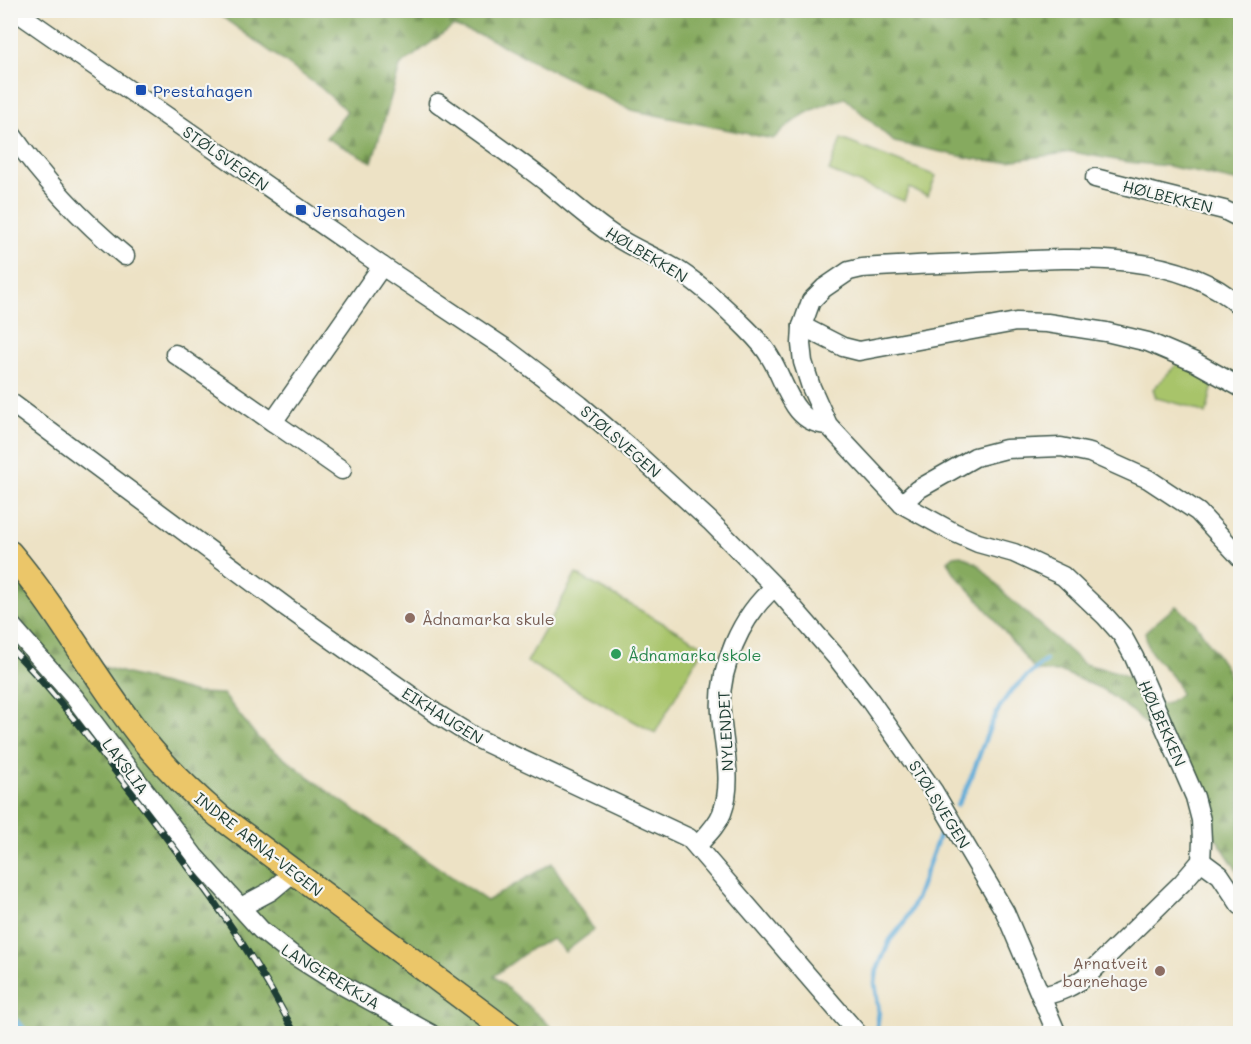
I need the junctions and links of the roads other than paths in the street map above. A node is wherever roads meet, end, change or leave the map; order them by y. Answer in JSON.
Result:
{"nodes":[{"id":1,"x":14,"y":10,"type":"edge"},
{"id":2,"x":438,"y":103,"type":"dead end"},
{"id":3,"x":10,"y":132,"type":"edge"},
{"id":4,"x":1095,"y":178,"type":"dead end"},
{"id":5,"x":1240,"y":218,"type":"edge"},
{"id":6,"x":125,"y":256,"type":"dead end"},
{"id":7,"x":382,"y":266,"type":"junction"},
{"id":8,"x":1240,"y":306,"type":"edge"},
{"id":9,"x":802,"y":326,"type":"junction"},
{"id":10,"x":175,"y":354,"type":"dead end"},
{"id":11,"x":1240,"y":387,"type":"edge"},
{"id":12,"x":10,"y":402,"type":"edge"},
{"id":13,"x":273,"y":422,"type":"junction"},
{"id":14,"x":828,"y":425,"type":"junction"},
{"id":15,"x":342,"y":470,"type":"dead end"},
{"id":16,"x":902,"y":504,"type":"junction"},
{"id":17,"x":10,"y":553,"type":"edge"},
{"id":18,"x":1240,"y":557,"type":"edge"},
{"id":19,"x":775,"y":587,"type":"junction"},
{"id":20,"x":10,"y":624,"type":"edge"},
{"id":21,"x":698,"y":846,"type":"junction"},
{"id":22,"x":1201,"y":861,"type":"junction"},
{"id":23,"x":294,"y":872,"type":"junction"},
{"id":24,"x":1240,"y":905,"type":"edge"},
{"id":25,"x":241,"y":907,"type":"junction"},
{"id":26,"x":1042,"y":996,"type":"junction"},
{"id":27,"x":431,"y":1034,"type":"edge"},
{"id":28,"x":511,"y":1034,"type":"edge"},
{"id":29,"x":858,"y":1034,"type":"edge"},
{"id":30,"x":1057,"y":1034,"type":"edge"}],
"edges":[{"from":1,"to":7,"type":"street","name":"STØLSVEGEN"},
{"from":2,"to":14,"type":"street","name":"HØLBEKKEN"},
{"from":3,"to":6,"type":"street"},
{"from":4,"to":5,"type":"street","name":"HØLBEKKEN"},
{"from":7,"to":13,"type":"street"},
{"from":7,"to":19,"type":"street","name":"STØLSVEGEN"},
{"from":8,"to":9,"type":"street","name":"HØLBEKKEN"},
{"from":9,"to":11,"type":"street"},
{"from":9,"to":14,"type":"street","name":"HØLBEKKEN"},
{"from":10,"to":13,"type":"street"},
{"from":12,"to":21,"type":"street","name":"EIKHAUGEN"},
{"from":13,"to":15,"type":"street"},
{"from":14,"to":16,"type":"street","name":"HØLBEKKEN"},
{"from":16,"to":18,"type":"street"},
{"from":16,"to":22,"type":"street","name":"HØLBEKKEN"},
{"from":17,"to":23,"type":"main road","name":"INDRE ARNA-VEGEN"},
{"from":19,"to":21,"type":"street","name":"NYLENDET"},
{"from":19,"to":26,"type":"street","name":"STØLSVEGEN"},
{"from":20,"to":25,"type":"street","name":"LAKSLIA"},
{"from":21,"to":29,"type":"street","name":"EIKHAUGEN"},
{"from":22,"to":24,"type":"street"},
{"from":22,"to":26,"type":"street"},
{"from":23,"to":25,"type":"street"},
{"from":23,"to":28,"type":"main road","name":"INDRE ARNA-VEGEN"},
{"from":25,"to":27,"type":"street","name":"LANGEREKKJA"},
{"from":26,"to":30,"type":"street","name":"STØLSVEGEN"}]}
